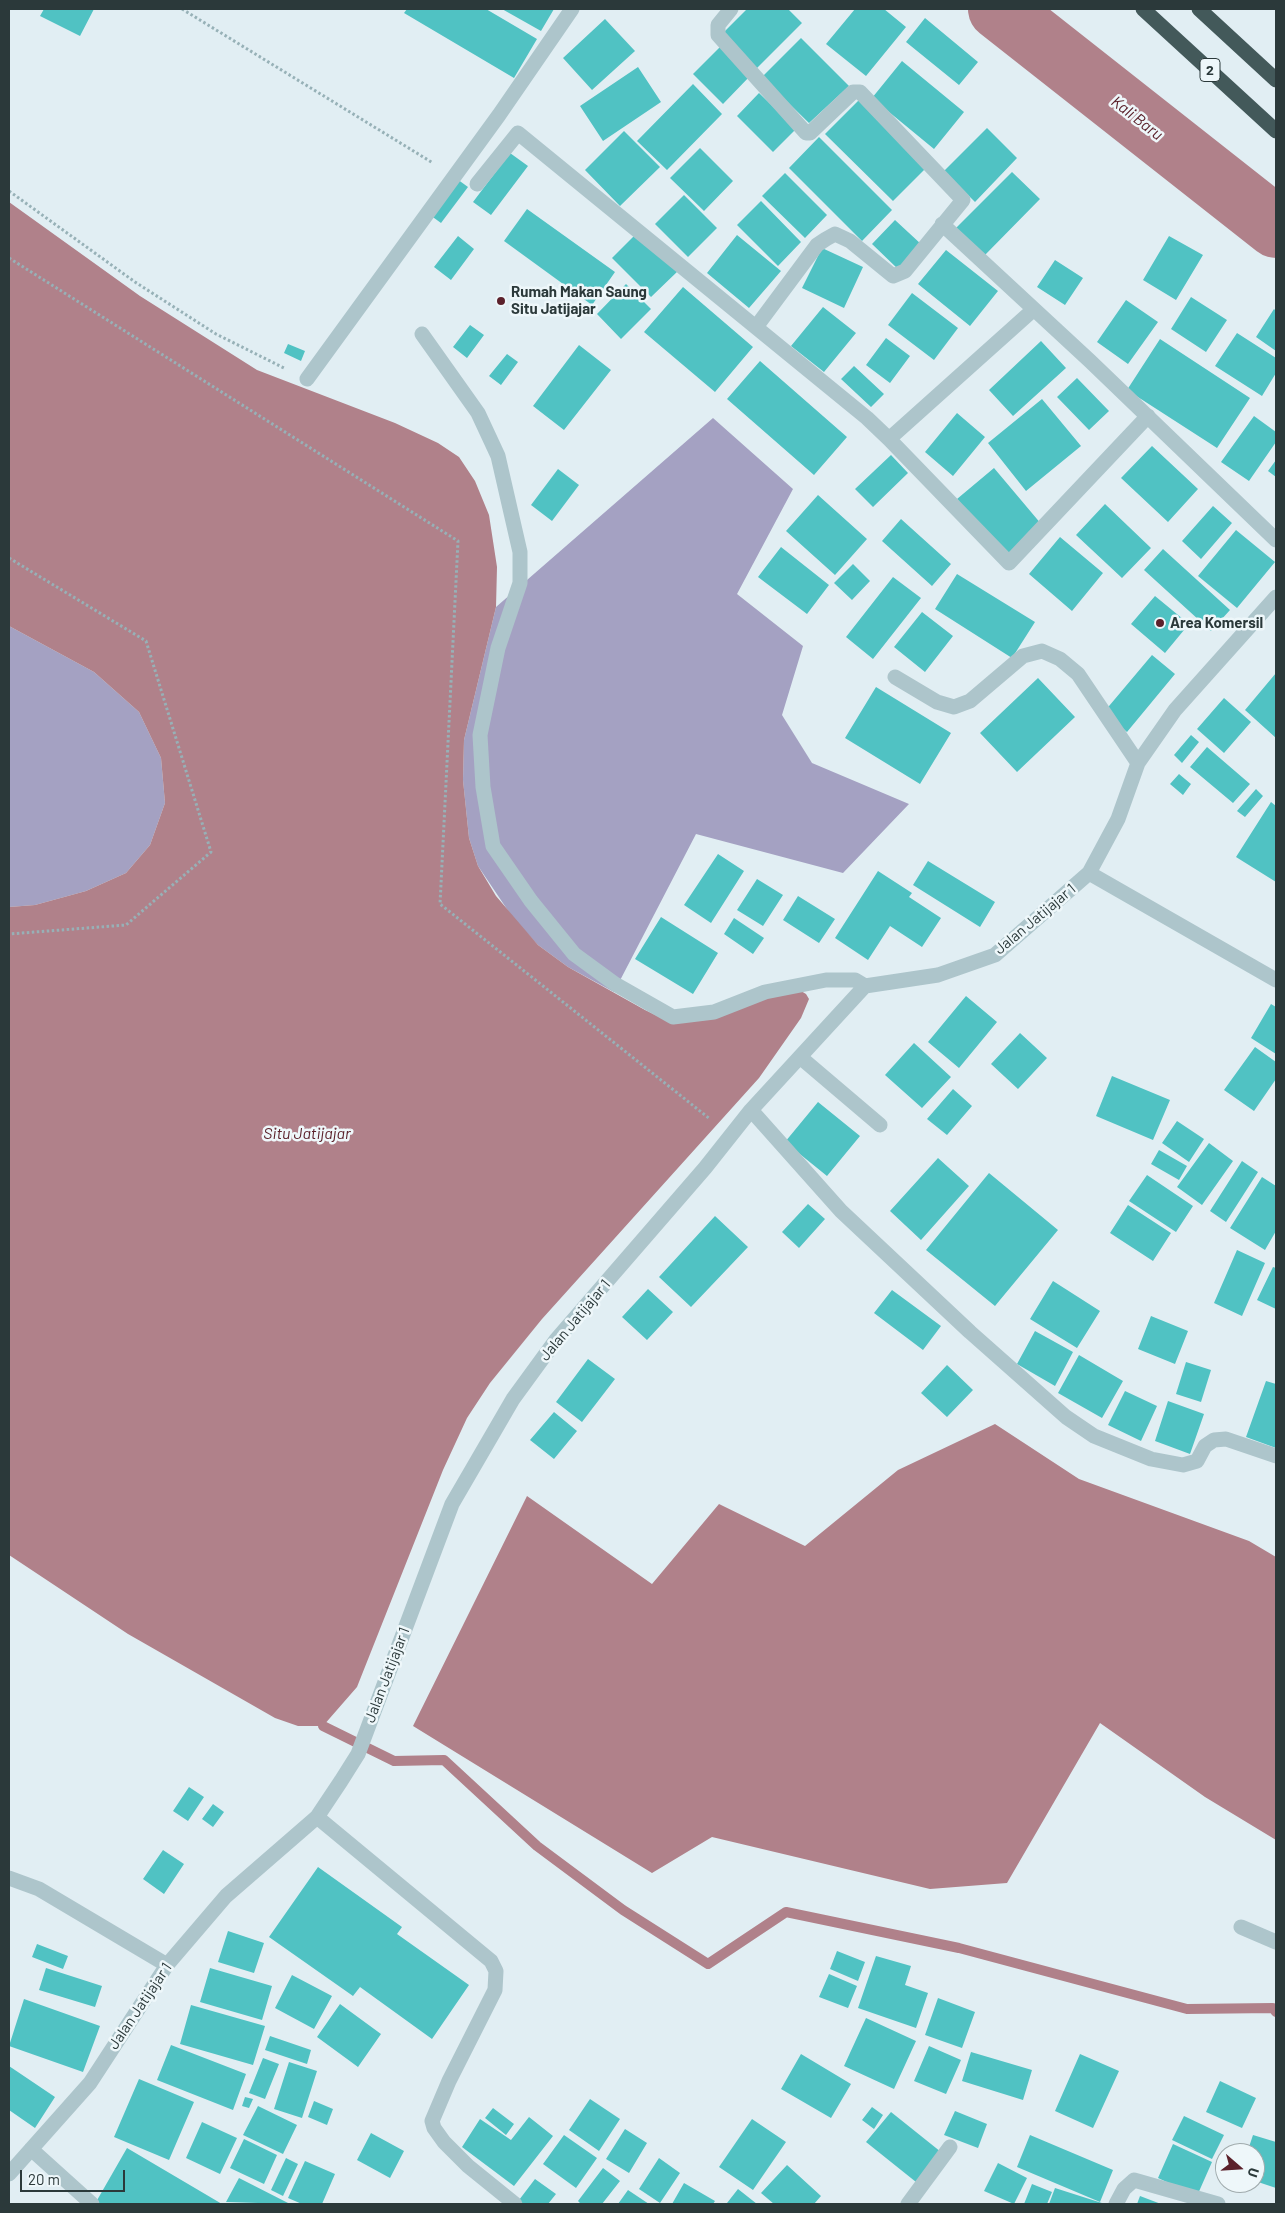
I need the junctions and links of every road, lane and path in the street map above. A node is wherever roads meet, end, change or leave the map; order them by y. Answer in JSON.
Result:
{"nodes":[{"id":1,"x":182,"y":9,"type":"edge"},
{"id":2,"x":572,"y":9,"type":"edge"},
{"id":3,"x":731,"y":9,"type":"edge"},
{"id":4,"x":1143,"y":9,"type":"edge"},
{"id":5,"x":1199,"y":9,"type":"edge"},
{"id":6,"x":1276,"y":80,"type":"edge"},
{"id":7,"x":1276,"y":131,"type":"edge"},
{"id":8,"x":453,"y":175,"type":"junction"},
{"id":9,"x":477,"y":184,"type":"dead end"},
{"id":10,"x":9,"y":191,"type":"edge"},
{"id":11,"x":942,"y":224,"type":"junction"},
{"id":12,"x":9,"y":258,"type":"edge"},
{"id":13,"x":1033,"y":310,"type":"junction"},
{"id":14,"x":756,"y":327,"type":"junction"},
{"id":15,"x":422,"y":334,"type":"dead end"},
{"id":16,"x":307,"y":379,"type":"joint"},
{"id":17,"x":1148,"y":416,"type":"junction"},
{"id":18,"x":889,"y":439,"type":"junction"},
{"id":19,"x":330,"y":462,"type":"dead end"},
{"id":20,"x":1276,"y":540,"type":"edge"},
{"id":21,"x":9,"y":558,"type":"edge"},
{"id":22,"x":1276,"y":597,"type":"edge"},
{"id":23,"x":895,"y":677,"type":"dead end"},
{"id":24,"x":1138,"y":763,"type":"junction"},
{"id":25,"x":1089,"y":873,"type":"junction"},
{"id":26,"x":9,"y":934,"type":"edge"},
{"id":27,"x":1276,"y":980,"type":"edge"},
{"id":28,"x":865,"y":986,"type":"junction"},
{"id":29,"x":800,"y":1056,"type":"junction"},
{"id":30,"x":751,"y":1110,"type":"junction"},
{"id":31,"x":880,"y":1126,"type":"dead end"},
{"id":32,"x":1276,"y":1456,"type":"edge"},
{"id":33,"x":317,"y":1817,"type":"junction"},
{"id":34,"x":9,"y":1878,"type":"edge"},
{"id":35,"x":1241,"y":1927,"type":"dead end"},
{"id":36,"x":1276,"y":1942,"type":"edge"},
{"id":37,"x":167,"y":1965,"type":"junction"},
{"id":38,"x":950,"y":2148,"type":"dead end"},
{"id":39,"x":31,"y":2149,"type":"junction"},
{"id":40,"x":9,"y":2174,"type":"edge"},
{"id":41,"x":92,"y":2204,"type":"edge"},
{"id":42,"x":515,"y":2204,"type":"edge"},
{"id":43,"x":908,"y":2204,"type":"edge"},
{"id":44,"x":1116,"y":2204,"type":"edge"},
{"id":45,"x":1218,"y":2204,"type":"edge"}],
"edges":[{"from":1,"to":8,"type":"path"},
{"from":2,"to":8,"type":"street"},
{"from":3,"to":11,"type":"street"},
{"from":4,"to":7,"type":"highway","number":"2"},
{"from":5,"to":6,"type":"highway","number":"2"},
{"from":8,"to":16,"type":"street"},
{"from":9,"to":14,"type":"street"},
{"from":10,"to":16,"type":"path"},
{"from":11,"to":13,"type":"street"},
{"from":11,"to":14,"type":"street"},
{"from":12,"to":19,"type":"path"},
{"from":13,"to":17,"type":"street"},
{"from":13,"to":18,"type":"street"},
{"from":14,"to":18,"type":"street"},
{"from":15,"to":28,"type":"street"},
{"from":17,"to":18,"type":"street"},
{"from":17,"to":20,"type":"street"},
{"from":21,"to":26,"type":"path"},
{"from":22,"to":24,"type":"street","name":"Jalan Jatijajar 1"},
{"from":23,"to":24,"type":"street"},
{"from":24,"to":25,"type":"street","name":"Jalan Jatijajar 1"},
{"from":25,"to":27,"type":"street"},
{"from":25,"to":28,"type":"street","name":"Jalan Jatijajar 1"},
{"from":28,"to":29,"type":"street","name":"Jalan Jatijajar 1"},
{"from":29,"to":30,"type":"street","name":"Jalan Jatijajar 1"},
{"from":29,"to":31,"type":"street"},
{"from":30,"to":32,"type":"street"},
{"from":30,"to":33,"type":"street","name":"Jalan Jatijajar 1"},
{"from":33,"to":37,"type":"street","name":"Jalan Jatijajar 1"},
{"from":33,"to":42,"type":"street"},
{"from":34,"to":37,"type":"street"},
{"from":35,"to":36,"type":"street"},
{"from":37,"to":39,"type":"street","name":"Jalan Jatijajar 1"},
{"from":38,"to":43,"type":"street"},
{"from":39,"to":40,"type":"street","name":"Jalan Jatijajar 1"},
{"from":39,"to":41,"type":"street"},
{"from":44,"to":45,"type":"street"}]}
